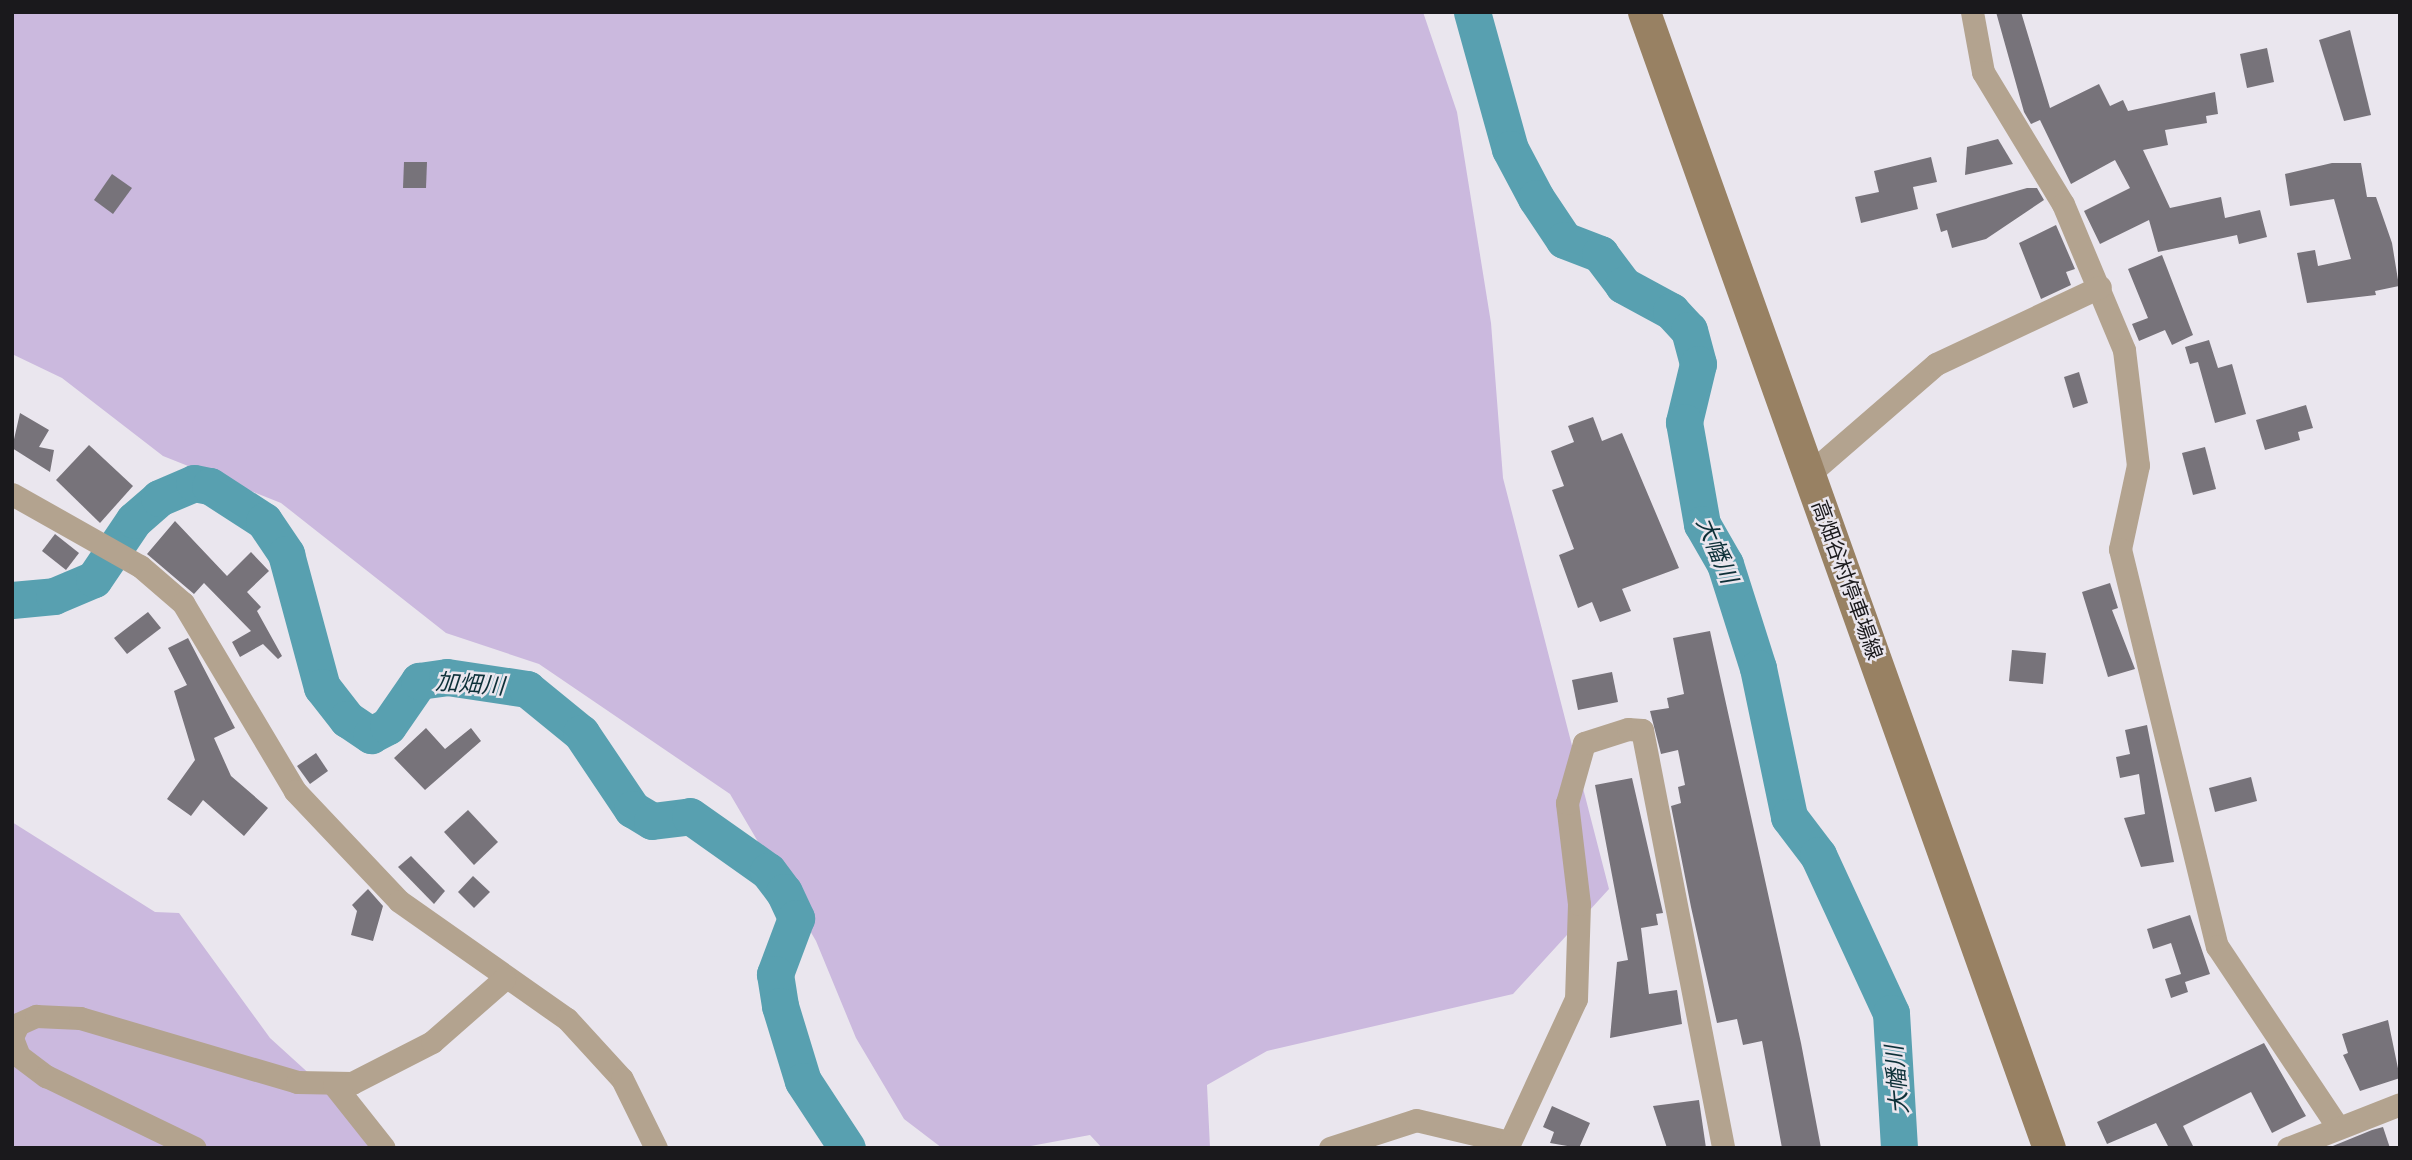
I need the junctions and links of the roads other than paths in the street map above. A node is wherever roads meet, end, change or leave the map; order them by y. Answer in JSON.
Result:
{"nodes":[{"id":1,"x":1644,"y":12,"type":"edge"},
{"id":2,"x":1972,"y":12,"type":"edge"},
{"id":3,"x":2100,"y":287,"type":"junction"},
{"id":4,"x":1809,"y":474,"type":"junction"},
{"id":5,"x":12,"y":494,"type":"edge"},
{"id":6,"x":504,"y":979,"type":"junction"},
{"id":7,"x":12,"y":1037,"type":"edge"},
{"id":8,"x":334,"y":1085,"type":"junction"},
{"id":9,"x":2400,"y":1104,"type":"edge"},
{"id":10,"x":2337,"y":1126,"type":"junction"},
{"id":11,"x":1508,"y":1145,"type":"edge"},
{"id":12,"x":195,"y":1148,"type":"edge"},
{"id":13,"x":384,"y":1148,"type":"edge"},
{"id":14,"x":656,"y":1148,"type":"edge"},
{"id":15,"x":1329,"y":1148,"type":"edge"},
{"id":16,"x":1723,"y":1148,"type":"edge"},
{"id":17,"x":2049,"y":1148,"type":"edge"},
{"id":18,"x":2288,"y":1148,"type":"edge"}],
"edges":[{"from":1,"to":4,"type":"main road","name":"高畑谷村停車場線"},
{"from":2,"to":3,"type":"street"},
{"from":3,"to":4,"type":"street"},
{"from":3,"to":10,"type":"street"},
{"from":4,"to":17,"type":"main road","name":"高畑谷村停車場線"},
{"from":5,"to":6,"type":"street"},
{"from":6,"to":8,"type":"street"},
{"from":6,"to":14,"type":"street"},
{"from":7,"to":8,"type":"street"},
{"from":7,"to":12,"type":"street"},
{"from":8,"to":13,"type":"street"},
{"from":9,"to":10,"type":"street"},
{"from":10,"to":18,"type":"street"},
{"from":11,"to":15,"type":"street"},
{"from":11,"to":16,"type":"street"}]}
